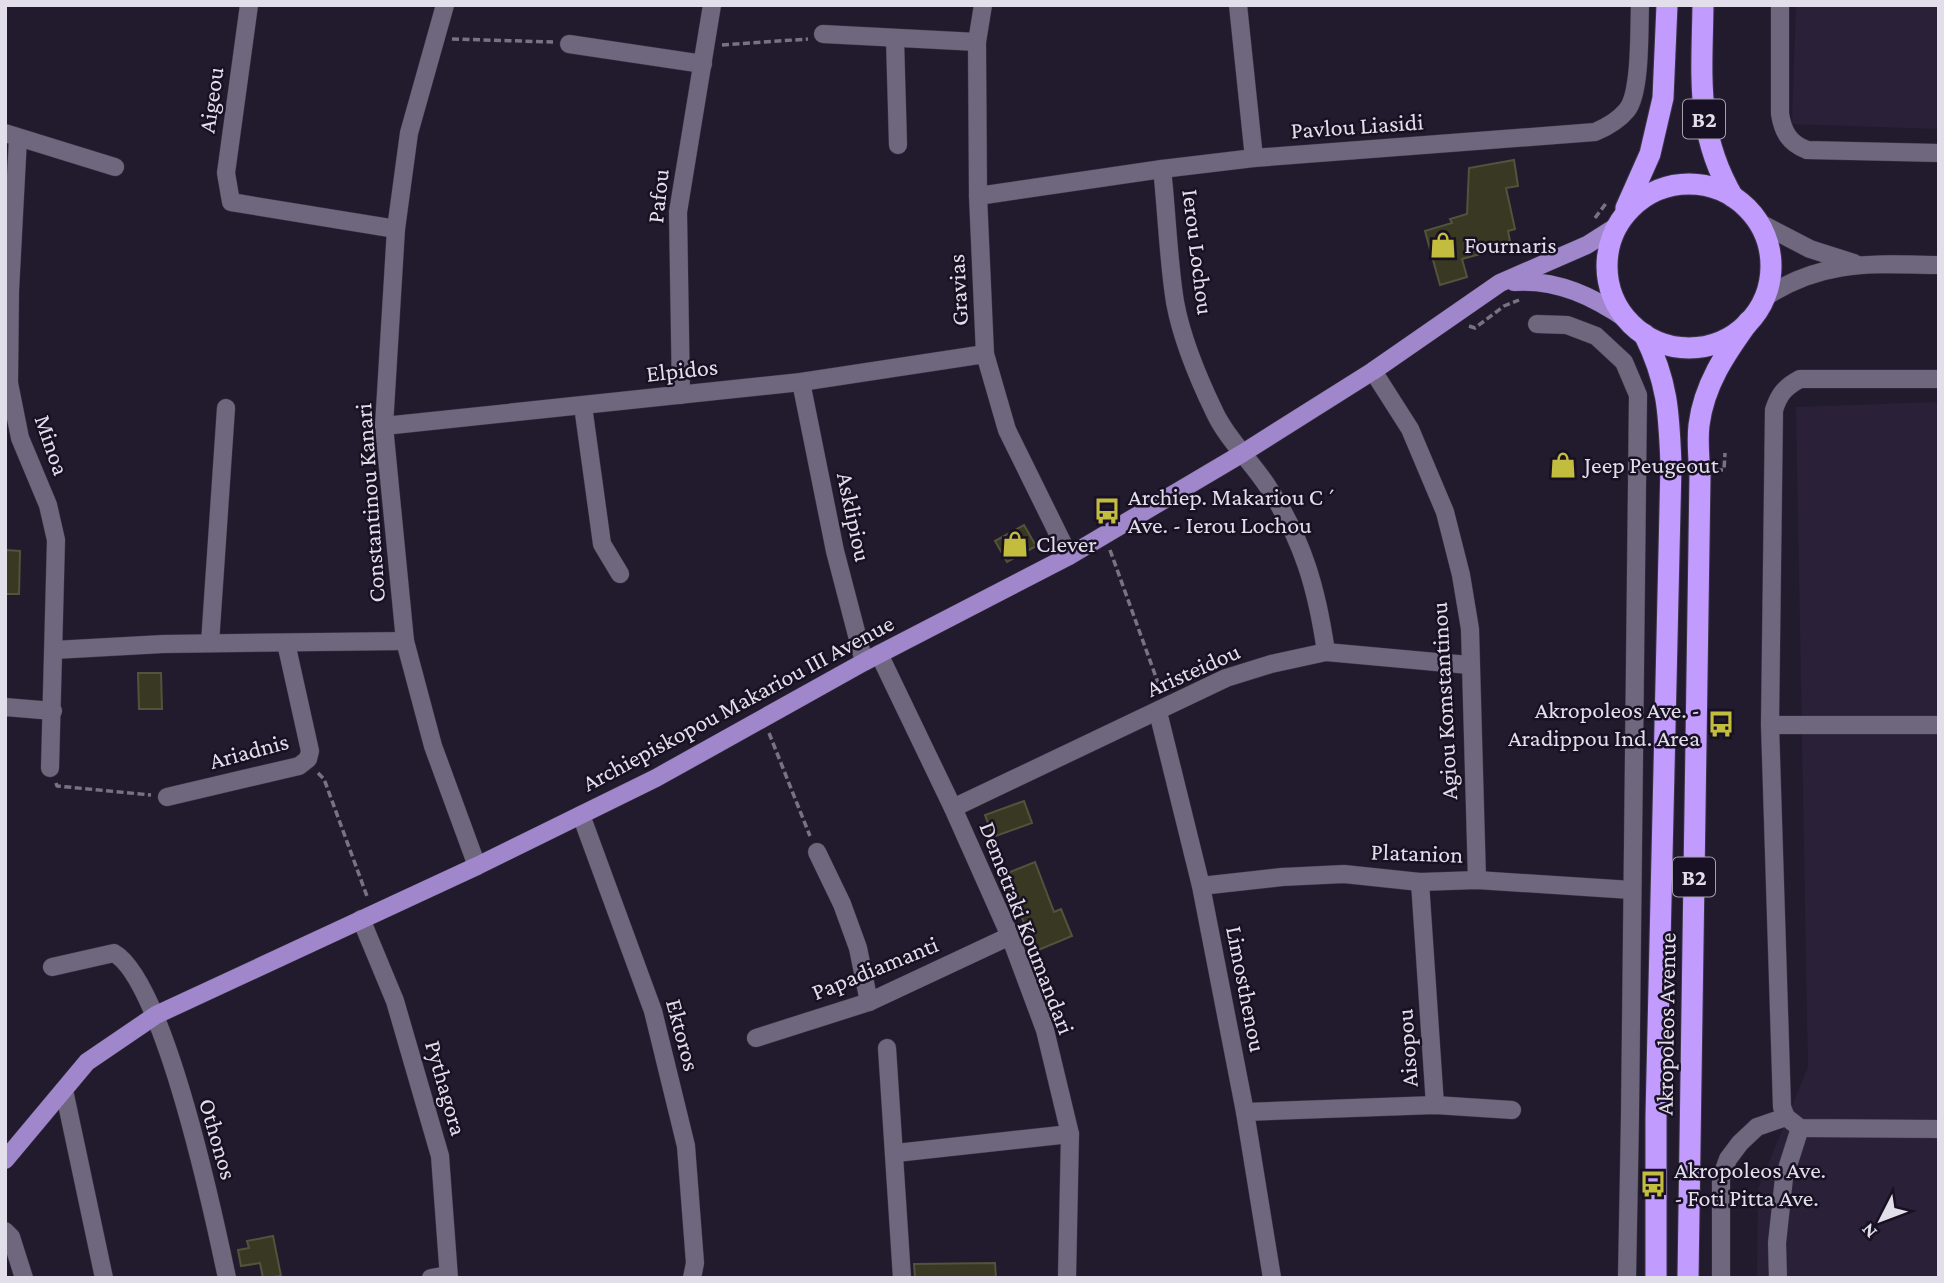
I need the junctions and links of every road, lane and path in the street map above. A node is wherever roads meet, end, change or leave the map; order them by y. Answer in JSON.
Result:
{"nodes":[{"id":1,"x":249,"y":5,"type":"edge"},
{"id":2,"x":445,"y":5,"type":"edge"},
{"id":3,"x":712,"y":5,"type":"edge"},
{"id":4,"x":983,"y":5,"type":"edge"},
{"id":5,"x":1238,"y":5,"type":"edge"},
{"id":6,"x":1640,"y":5,"type":"edge"},
{"id":7,"x":1667,"y":5,"type":"edge"},
{"id":8,"x":1703,"y":5,"type":"edge"},
{"id":9,"x":1780,"y":5,"type":"edge"},
{"id":10,"x":823,"y":33,"type":"joint"},
{"id":11,"x":435,"y":39,"type":"junction"},
{"id":12,"x":895,"y":39,"type":"junction"},
{"id":13,"x":977,"y":42,"type":"junction"},
{"id":14,"x":569,"y":44,"type":"joint"},
{"id":15,"x":704,"y":55,"type":"junction"},
{"id":16,"x":12,"y":136,"type":"edge"},
{"id":17,"x":898,"y":145,"type":"dead end"},
{"id":18,"x":1939,"y":153,"type":"edge"},
{"id":19,"x":1254,"y":158,"type":"junction"},
{"id":20,"x":115,"y":167,"type":"dead end"},
{"id":21,"x":1163,"y":169,"type":"junction"},
{"id":22,"x":1613,"y":194,"type":"dead end"},
{"id":23,"x":978,"y":196,"type":"junction"},
{"id":24,"x":1733,"y":197,"type":"junction"},
{"id":25,"x":1758,"y":222,"type":"junction"},
{"id":26,"x":1619,"y":223,"type":"junction"},
{"id":27,"x":1589,"y":225,"type":"dead end"},
{"id":28,"x":396,"y":229,"type":"junction"},
{"id":29,"x":1858,"y":264,"type":"junction"},
{"id":30,"x":1939,"y":265,"type":"edge"},
{"id":31,"x":1500,"y":283,"type":"junction"},
{"id":32,"x":1764,"y":298,"type":"junction"},
{"id":33,"x":1749,"y":321,"type":"junction"},
{"id":34,"x":1537,"y":324,"type":"dead end"},
{"id":35,"x":1637,"y":328,"type":"junction"},
{"id":36,"x":985,"y":354,"type":"junction"},
{"id":37,"x":1373,"y":371,"type":"junction"},
{"id":38,"x":1939,"y":379,"type":"edge"},
{"id":39,"x":801,"y":382,"type":"junction"},
{"id":40,"x":681,"y":395,"type":"junction"},
{"id":41,"x":583,"y":406,"type":"junction"},
{"id":42,"x":226,"y":408,"type":"dead end"},
{"id":43,"x":384,"y":426,"type":"junction"},
{"id":44,"x":1243,"y":453,"type":"junction"},
{"id":45,"x":1725,"y":453,"type":"dead end"},
{"id":46,"x":1700,"y":475,"type":"junction"},
{"id":47,"x":1104,"y":535,"type":"junction"},
{"id":48,"x":1069,"y":556,"type":"junction"},
{"id":49,"x":620,"y":574,"type":"dead end"},
{"id":50,"x":405,"y":641,"type":"junction"},
{"id":51,"x":210,"y":643,"type":"junction"},
{"id":52,"x":286,"y":643,"type":"junction"},
{"id":53,"x":54,"y":650,"type":"junction"},
{"id":54,"x":1326,"y":652,"type":"junction"},
{"id":55,"x":872,"y":658,"type":"junction"},
{"id":56,"x":1469,"y":665,"type":"junction"},
{"id":57,"x":5,"y":707,"type":"edge"},
{"id":58,"x":1163,"y":710,"type":"junction"},
{"id":59,"x":54,"y":711,"type":"junction"},
{"id":60,"x":764,"y":718,"type":"junction"},
{"id":61,"x":1770,"y":725,"type":"junction"},
{"id":62,"x":1939,"y":725,"type":"edge"},
{"id":63,"x":304,"y":762,"type":"junction"},
{"id":64,"x":50,"y":768,"type":"joint"},
{"id":65,"x":167,"y":797,"type":"joint"},
{"id":66,"x":953,"y":808,"type":"junction"},
{"id":67,"x":581,"y":815,"type":"junction"},
{"id":68,"x":817,"y":852,"type":"joint"},
{"id":69,"x":477,"y":866,"type":"junction"},
{"id":70,"x":1477,"y":880,"type":"junction"},
{"id":71,"x":1420,"y":882,"type":"junction"},
{"id":72,"x":1200,"y":886,"type":"junction"},
{"id":73,"x":1631,"y":890,"type":"junction"},
{"id":74,"x":367,"y":917,"type":"junction"},
{"id":75,"x":1010,"y":936,"type":"junction"},
{"id":76,"x":52,"y":967,"type":"dead end"},
{"id":77,"x":869,"y":1002,"type":"junction"},
{"id":78,"x":156,"y":1015,"type":"junction"},
{"id":79,"x":756,"y":1038,"type":"dead end"},
{"id":80,"x":887,"y":1048,"type":"dead end"},
{"id":81,"x":64,"y":1090,"type":"junction"},
{"id":82,"x":1435,"y":1105,"type":"junction"},
{"id":83,"x":1512,"y":1110,"type":"dead end"},
{"id":84,"x":1245,"y":1112,"type":"junction"},
{"id":85,"x":1793,"y":1123,"type":"junction"},
{"id":86,"x":1939,"y":1129,"type":"edge"},
{"id":87,"x":1070,"y":1134,"type":"junction"},
{"id":88,"x":896,"y":1153,"type":"junction"},
{"id":89,"x":5,"y":1160,"type":"edge"},
{"id":90,"x":5,"y":1231,"type":"edge"},
{"id":91,"x":443,"y":1277,"type":"edge"},
{"id":92,"x":24,"y":1278,"type":"edge"},
{"id":93,"x":104,"y":1278,"type":"edge"},
{"id":94,"x":227,"y":1278,"type":"edge"},
{"id":95,"x":692,"y":1278,"type":"edge"},
{"id":96,"x":902,"y":1278,"type":"edge"},
{"id":97,"x":1067,"y":1278,"type":"edge"},
{"id":98,"x":1272,"y":1278,"type":"edge"},
{"id":99,"x":1627,"y":1278,"type":"edge"},
{"id":100,"x":1656,"y":1278,"type":"edge"},
{"id":101,"x":1688,"y":1278,"type":"edge"},
{"id":102,"x":1721,"y":1278,"type":"edge"},
{"id":103,"x":1778,"y":1278,"type":"edge"}],
"edges":[{"from":1,"to":28,"type":"street","name":"Aigeou"},
{"from":2,"to":11,"type":"street","name":"Constantinou Kanari"},
{"from":3,"to":15,"type":"street","name":"Pafou"},
{"from":4,"to":13,"type":"street","name":"Gravias"},
{"from":5,"to":19,"type":"street"},
{"from":6,"to":19,"type":"street","name":"Pavlou Liasidi"},
{"from":7,"to":26,"type":"highway","number":"B2"},
{"from":8,"to":24,"type":"highway","number":"B2"},
{"from":9,"to":18,"type":"street"},
{"from":10,"to":12,"type":"street"},
{"from":10,"to":15,"type":"path"},
{"from":11,"to":14,"type":"path"},
{"from":11,"to":28,"type":"street","name":"Constantinou Kanari"},
{"from":12,"to":13,"type":"street"},
{"from":12,"to":17,"type":"street"},
{"from":13,"to":23,"type":"street","name":"Gravias"},
{"from":14,"to":15,"type":"street"},
{"from":15,"to":40,"type":"street","name":"Pafou"},
{"from":16,"to":20,"type":"street"},
{"from":16,"to":53,"type":"street","name":"Minoa"},
{"from":19,"to":21,"type":"street","name":"Pavlou Liasidi"},
{"from":21,"to":23,"type":"street","name":"Pavlou Liasidi"},
{"from":21,"to":44,"type":"street","name":"Ierou Lochou"},
{"from":22,"to":27,"type":"path"},
{"from":23,"to":36,"type":"street","name":"Gravias"},
{"from":24,"to":25,"type":"highway","number":"B2"},
{"from":24,"to":26,"type":"highway","number":"B2"},
{"from":25,"to":29,"type":"street"},
{"from":25,"to":32,"type":"highway","number":"B2"},
{"from":26,"to":31,"type":"main road","name":"Archiepiskopou Makariou III Avenue"},
{"from":26,"to":35,"type":"highway","number":"B2"},
{"from":28,"to":43,"type":"street","name":"Constantinou Kanari"},
{"from":29,"to":30,"type":"street"},
{"from":29,"to":32,"type":"street"},
{"from":31,"to":35,"type":"main road"},
{"from":31,"to":37,"type":"main road","name":"Archiepiskopou Makariou III Avenue"},
{"from":32,"to":33,"type":"highway","number":"B2"},
{"from":33,"to":35,"type":"highway","number":"B2"},
{"from":33,"to":46,"type":"highway","name":"Akropoleos Avenue","number":"B2"},
{"from":34,"to":73,"type":"street"},
{"from":35,"to":100,"type":"highway","name":"Akropoleos Avenue","number":"B2"},
{"from":36,"to":39,"type":"street","name":"Elpidos"},
{"from":36,"to":48,"type":"street","name":"Gravias"},
{"from":37,"to":44,"type":"main road","name":"Archiepiskopou Makariou III Avenue"},
{"from":37,"to":56,"type":"street","name":"Agiou Komstantinou"},
{"from":38,"to":61,"type":"street"},
{"from":39,"to":40,"type":"street","name":"Elpidos"},
{"from":39,"to":55,"type":"street","name":"Asklipiou"},
{"from":40,"to":41,"type":"street","name":"Elpidos"},
{"from":41,"to":43,"type":"street","name":"Elpidos"},
{"from":41,"to":49,"type":"street"},
{"from":42,"to":51,"type":"street"},
{"from":43,"to":50,"type":"street","name":"Constantinou Kanari"},
{"from":44,"to":47,"type":"main road","name":"Archiepiskopou Makariou III Avenue"},
{"from":44,"to":54,"type":"street","name":"Ierou Lochou"},
{"from":45,"to":46,"type":"path"},
{"from":46,"to":101,"type":"highway","name":"Akropoleos Avenue","number":"B2"},
{"from":47,"to":48,"type":"main road","name":"Archiepiskopou Makariou III Avenue"},
{"from":47,"to":58,"type":"path"},
{"from":48,"to":55,"type":"main road","name":"Archiepiskopou Makariou III Avenue"},
{"from":50,"to":52,"type":"street"},
{"from":50,"to":69,"type":"street","name":"Constantinou Kanari"},
{"from":51,"to":52,"type":"street"},
{"from":51,"to":53,"type":"street"},
{"from":52,"to":63,"type":"street","name":"Ariadnis"},
{"from":53,"to":59,"type":"street","name":"Minoa"},
{"from":54,"to":56,"type":"street","name":"Aristeidou"},
{"from":54,"to":58,"type":"street","name":"Aristeidou"},
{"from":55,"to":60,"type":"main road","name":"Archiepiskopou Makariou III Avenue"},
{"from":55,"to":66,"type":"street","name":"Demetraki Koumandari"},
{"from":56,"to":70,"type":"street","name":"Agiou Komstantinou"},
{"from":57,"to":59,"type":"street"},
{"from":58,"to":66,"type":"street","name":"Aristeidou"},
{"from":58,"to":72,"type":"street","name":"Limosthenou"},
{"from":59,"to":64,"type":"street","name":"Minoa"},
{"from":60,"to":67,"type":"main road","name":"Archiepiskopou Makariou III Avenue"},
{"from":60,"to":68,"type":"path"},
{"from":61,"to":62,"type":"street"},
{"from":61,"to":85,"type":"street"},
{"from":63,"to":65,"type":"street","name":"Ariadnis"},
{"from":63,"to":74,"type":"path"},
{"from":64,"to":65,"type":"path"},
{"from":66,"to":75,"type":"street","name":"Demetraki Koumandari"},
{"from":67,"to":69,"type":"main road","name":"Archiepiskopou Makariou III Avenue"},
{"from":67,"to":95,"type":"street","name":"Ektoros"},
{"from":68,"to":77,"type":"street"},
{"from":69,"to":74,"type":"main road","name":"Archiepiskopou Makariou III Avenue"},
{"from":70,"to":71,"type":"street","name":"Platanion"},
{"from":70,"to":73,"type":"street","name":"Platanion"},
{"from":71,"to":72,"type":"street","name":"Platanion"},
{"from":71,"to":82,"type":"street","name":"Aisopou"},
{"from":72,"to":84,"type":"street","name":"Limosthenou"},
{"from":73,"to":99,"type":"street"},
{"from":74,"to":78,"type":"main road","name":"Archiepiskopou Makariou III Avenue"},
{"from":74,"to":91,"type":"street","name":"Pythagora"},
{"from":75,"to":77,"type":"street","name":"Papadiamanti"},
{"from":75,"to":87,"type":"street","name":"Demetraki Koumandari"},
{"from":76,"to":78,"type":"street","name":"Othonos"},
{"from":77,"to":79,"type":"street","name":"Papadiamanti"},
{"from":78,"to":81,"type":"main road","name":"Archiepiskopou Makariou III Avenue"},
{"from":78,"to":94,"type":"street","name":"Othonos"},
{"from":80,"to":88,"type":"street"},
{"from":81,"to":89,"type":"main road","name":"Archiepiskopou Makariou III Avenue"},
{"from":81,"to":93,"type":"street"},
{"from":82,"to":83,"type":"street"},
{"from":82,"to":84,"type":"street","name":"Aisopou"},
{"from":84,"to":98,"type":"street","name":"Limosthenou"},
{"from":85,"to":86,"type":"street"},
{"from":85,"to":102,"type":"street"},
{"from":85,"to":103,"type":"street"},
{"from":87,"to":88,"type":"street"},
{"from":87,"to":97,"type":"street","name":"Demetraki Koumandari"},
{"from":88,"to":96,"type":"street"},
{"from":90,"to":92,"type":"street"}]}
